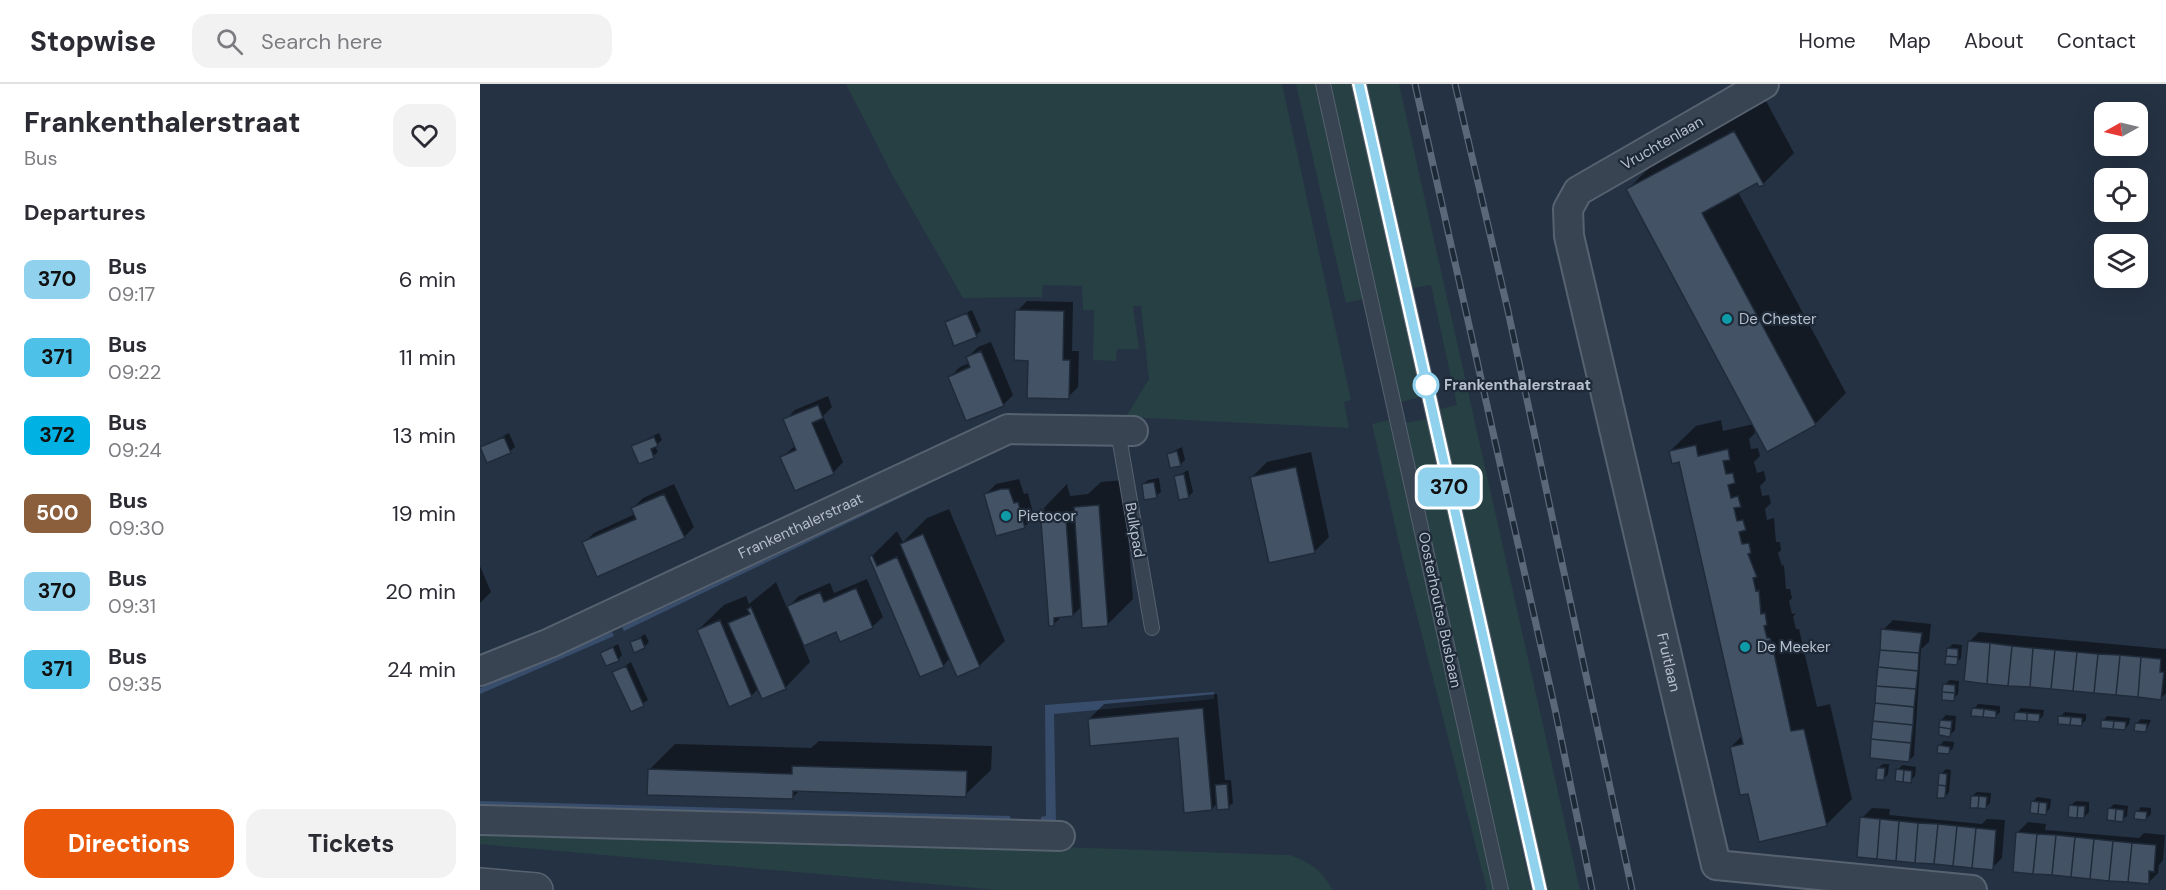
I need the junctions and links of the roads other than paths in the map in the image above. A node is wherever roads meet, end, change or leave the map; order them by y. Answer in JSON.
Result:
{"nodes":[{"id":1,"x":1323,"y":84,"type":"edge"},
{"id":2,"x":1359,"y":84,"type":"edge"},
{"id":3,"x":1764,"y":84,"type":"edge"},
{"id":4,"x":1568,"y":209,"type":"joint"},
{"id":5,"x":1125,"y":431,"type":"joint"},
{"id":6,"x":1152,"y":628,"type":"dead end"},
{"id":7,"x":480,"y":671,"type":"edge"},
{"id":8,"x":480,"y":820,"type":"edge"},
{"id":9,"x":1060,"y":836,"type":"dead end"},
{"id":10,"x":480,"y":885,"type":"edge"},
{"id":11,"x":536,"y":890,"type":"edge"},
{"id":12,"x":1501,"y":890,"type":"edge"},
{"id":13,"x":1540,"y":890,"type":"edge"},
{"id":14,"x":1972,"y":890,"type":"edge"}],
"edges":[{"from":1,"to":12,"type":"lane","name":"Oosterhoutse Busbaan"},
{"from":2,"to":13,"type":"lane"},
{"from":3,"to":4,"type":"street","name":"Vruchtenlaan"},
{"from":4,"to":14,"type":"street","name":"Fruitlaan"},
{"from":5,"to":6,"type":"lane","name":"Bulkpad"},
{"from":5,"to":7,"type":"street","name":"Frankenthalerstraat"},
{"from":8,"to":9,"type":"street"},
{"from":10,"to":11,"type":"street"}]}
